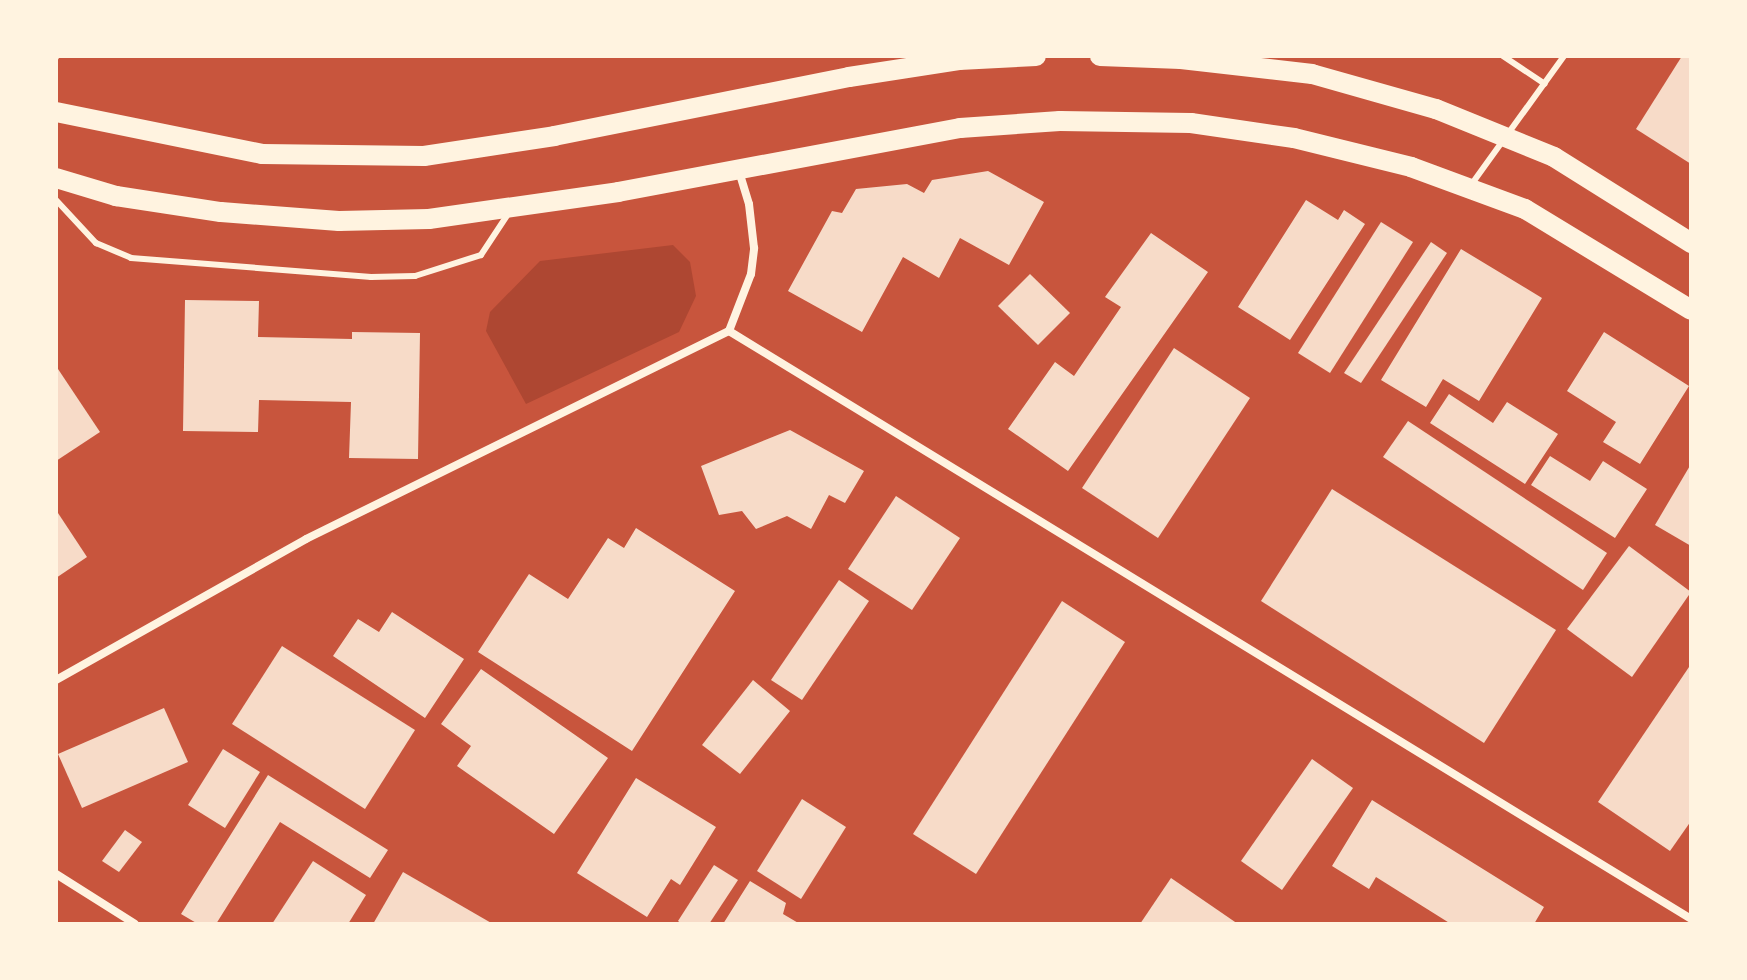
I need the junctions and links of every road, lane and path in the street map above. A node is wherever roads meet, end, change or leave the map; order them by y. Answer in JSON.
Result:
{"nodes":[{"id":1,"x":1036,"y":56,"type":"edge"},
{"id":2,"x":1100,"y":56,"type":"edge"},
{"id":3,"x":1503,"y":56,"type":"edge"},
{"id":4,"x":1564,"y":56,"type":"edge"},
{"id":5,"x":1545,"y":84,"type":"junction"},
{"id":6,"x":56,"y":112,"type":"edge"},
{"id":7,"x":1508,"y":138,"type":"junction"},
{"id":8,"x":738,"y":167,"type":"junction"},
{"id":9,"x":56,"y":178,"type":"edge"},
{"id":10,"x":1468,"y":188,"type":"junction"},
{"id":11,"x":56,"y":200,"type":"edge"},
{"id":12,"x":512,"y":207,"type":"junction"},
{"id":13,"x":1691,"y":243,"type":"edge"},
{"id":14,"x":1691,"y":310,"type":"edge"},
{"id":15,"x":729,"y":331,"type":"junction"},
{"id":16,"x":56,"y":680,"type":"edge"},
{"id":17,"x":56,"y":874,"type":"edge"},
{"id":18,"x":1691,"y":919,"type":"edge"},
{"id":19,"x":135,"y":924,"type":"edge"}],
"edges":[{"from":1,"to":6,"type":"main road"},
{"from":2,"to":7,"type":"main road"},
{"from":3,"to":5,"type":"lane"},
{"from":4,"to":5,"type":"lane"},
{"from":5,"to":7,"type":"lane"},
{"from":7,"to":10,"type":"lane"},
{"from":7,"to":13,"type":"main road"},
{"from":8,"to":10,"type":"main road"},
{"from":8,"to":12,"type":"main road"},
{"from":8,"to":15,"type":"street"},
{"from":9,"to":12,"type":"main road"},
{"from":10,"to":14,"type":"main road"},
{"from":11,"to":12,"type":"lane"},
{"from":15,"to":16,"type":"street"},
{"from":15,"to":18,"type":"street"},
{"from":17,"to":19,"type":"street"}]}
